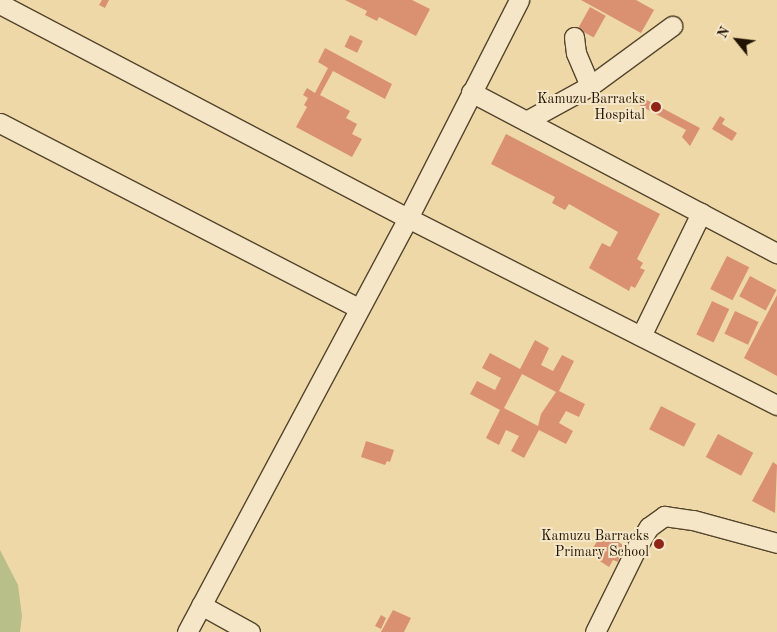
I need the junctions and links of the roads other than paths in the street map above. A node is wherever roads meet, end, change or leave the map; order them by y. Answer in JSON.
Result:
{"nodes":[{"id":1,"x":519,"y":0,"type":"edge"},
{"id":2,"x":0,"y":4,"type":"edge"},
{"id":3,"x":672,"y":26,"type":"dead end"},
{"id":4,"x":574,"y":37,"type":"dead end"},
{"id":5,"x":590,"y":86,"type":"junction"},
{"id":6,"x":472,"y":92,"type":"junction"},
{"id":7,"x":526,"y":121,"type":"junction"},
{"id":8,"x":0,"y":122,"type":"edge"},
{"id":9,"x":701,"y":213,"type":"junction"},
{"id":10,"x":408,"y":218,"type":"junction"},
{"id":11,"x":777,"y":253,"type":"edge"},
{"id":12,"x":358,"y":308,"type":"junction"},
{"id":13,"x":641,"y":336,"type":"junction"},
{"id":14,"x":777,"y":405,"type":"edge"},
{"id":15,"x":777,"y":543,"type":"edge"},
{"id":16,"x":200,"y":605,"type":"junction"},
{"id":17,"x":187,"y":632,"type":"edge"},
{"id":18,"x":250,"y":632,"type":"edge"},
{"id":19,"x":595,"y":632,"type":"edge"}],
"edges":[{"from":1,"to":6,"type":"street"},
{"from":2,"to":10,"type":"street"},
{"from":3,"to":5,"type":"street"},
{"from":4,"to":5,"type":"street"},
{"from":5,"to":7,"type":"street"},
{"from":6,"to":7,"type":"street"},
{"from":6,"to":10,"type":"street"},
{"from":7,"to":9,"type":"street"},
{"from":8,"to":12,"type":"street"},
{"from":9,"to":11,"type":"street"},
{"from":9,"to":13,"type":"street"},
{"from":10,"to":12,"type":"street"},
{"from":10,"to":13,"type":"street"},
{"from":12,"to":16,"type":"street"},
{"from":13,"to":14,"type":"street"},
{"from":15,"to":19,"type":"street"},
{"from":16,"to":17,"type":"street"},
{"from":16,"to":18,"type":"street"}]}
